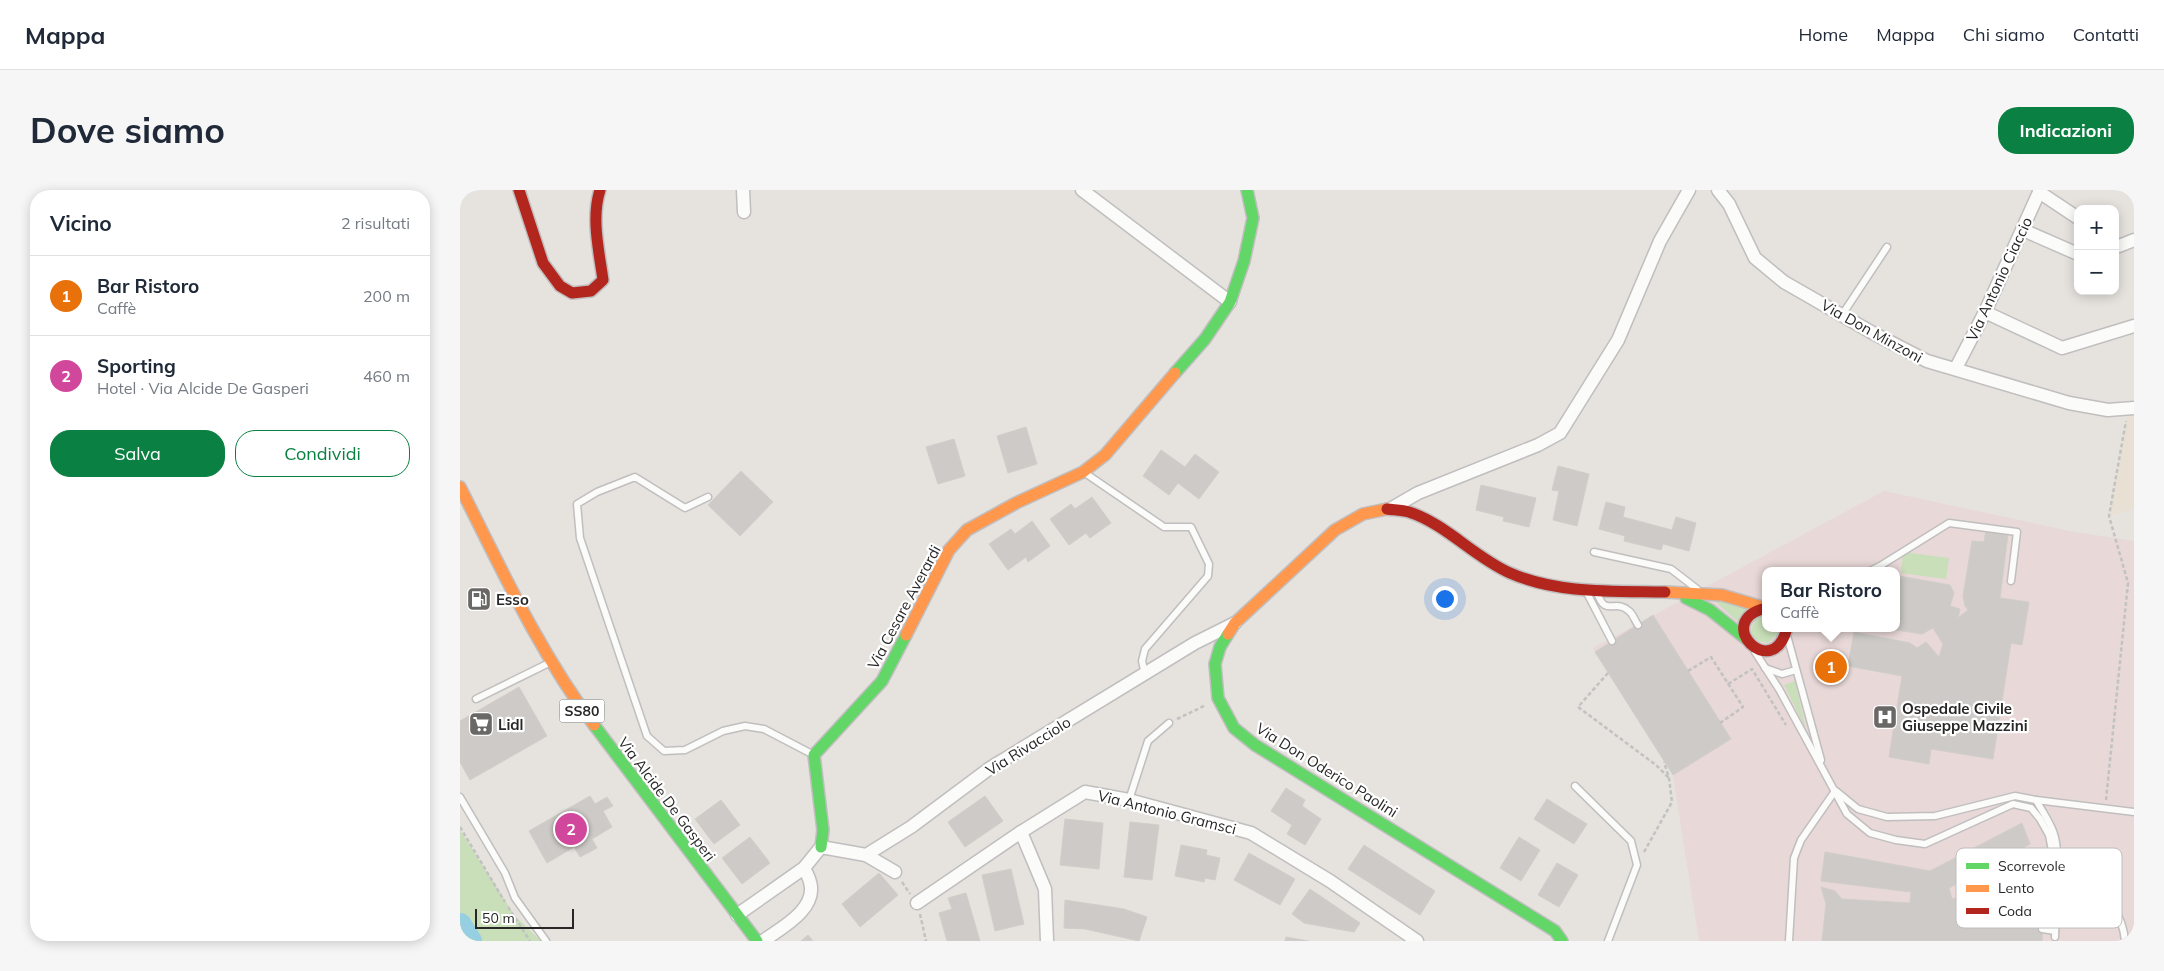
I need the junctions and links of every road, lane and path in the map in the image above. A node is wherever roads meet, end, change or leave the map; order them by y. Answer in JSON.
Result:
{"nodes":[{"id":1,"x":519,"y":190,"type":"edge"},
{"id":2,"x":600,"y":190,"type":"edge"},
{"id":3,"x":743,"y":190,"type":"edge"},
{"id":4,"x":1082,"y":190,"type":"edge"},
{"id":5,"x":1246,"y":190,"type":"edge"},
{"id":6,"x":1689,"y":190,"type":"edge"},
{"id":7,"x":1718,"y":190,"type":"edge"},
{"id":8,"x":2039,"y":191,"type":"edge"},
{"id":9,"x":744,"y":212,"type":"dead end"},
{"id":10,"x":2074,"y":215,"type":"edge"},
{"id":11,"x":2023,"y":230,"type":"junction"},
{"id":12,"x":2134,"y":240,"type":"edge"},
{"id":13,"x":2119,"y":246,"type":"edge"},
{"id":14,"x":1887,"y":247,"type":"dead end"},
{"id":15,"x":2074,"y":252,"type":"edge"},
{"id":16,"x":1230,"y":302,"type":"junction"},
{"id":17,"x":1985,"y":312,"type":"junction"},
{"id":18,"x":1842,"y":315,"type":"junction"},
{"id":19,"x":2134,"y":326,"type":"edge"},
{"id":20,"x":1956,"y":368,"type":"junction"},
{"id":21,"x":2131,"y":409,"type":"edge"},
{"id":22,"x":1084,"y":472,"type":"junction"},
{"id":23,"x":460,"y":487,"type":"edge"},
{"id":24,"x":708,"y":497,"type":"dead end"},
{"id":25,"x":1392,"y":508,"type":"junction"},
{"id":26,"x":1594,"y":552,"type":"dead end"},
{"id":27,"x":1883,"y":567,"type":"edge"},
{"id":28,"x":2011,"y":581,"type":"dead end"},
{"id":29,"x":1591,"y":590,"type":"junction"},
{"id":30,"x":1669,"y":592,"type":"junction"},
{"id":31,"x":1704,"y":594,"type":"junction"},
{"id":32,"x":1762,"y":607,"type":"edge"},
{"id":33,"x":1762,"y":609,"type":"edge"},
{"id":34,"x":1235,"y":623,"type":"junction"},
{"id":35,"x":1638,"y":625,"type":"dead end"},
{"id":36,"x":1787,"y":632,"type":"edge"},
{"id":37,"x":1787,"y":632,"type":"edge"},
{"id":38,"x":1612,"y":641,"type":"dead end"},
{"id":39,"x":1748,"y":643,"type":"junction"},
{"id":40,"x":550,"y":662,"type":"junction"},
{"id":41,"x":1765,"y":668,"type":"junction"},
{"id":42,"x":1796,"y":670,"type":"junction"},
{"id":43,"x":1688,"y":671,"type":"dead end"},
{"id":44,"x":1608,"y":673,"type":"dead end"},
{"id":45,"x":1144,"y":674,"type":"junction"},
{"id":46,"x":1728,"y":684,"type":"junction"},
{"id":47,"x":476,"y":699,"type":"dead end"},
{"id":48,"x":1206,"y":705,"type":"dead end"},
{"id":49,"x":1169,"y":723,"type":"joint"},
{"id":50,"x":1720,"y":723,"type":"dead end"},
{"id":51,"x":1787,"y":726,"type":"dead end"},
{"id":52,"x":814,"y":755,"type":"junction"},
{"id":53,"x":1664,"y":762,"type":"dead end"},
{"id":54,"x":1826,"y":775,"type":"junction"},
{"id":55,"x":1669,"y":778,"type":"junction"},
{"id":56,"x":1575,"y":786,"type":"dead end"},
{"id":57,"x":1835,"y":791,"type":"junction"},
{"id":58,"x":460,"y":797,"type":"edge"},
{"id":59,"x":1129,"y":800,"type":"junction"},
{"id":60,"x":2036,"y":800,"type":"junction"},
{"id":61,"x":2106,"y":808,"type":"junction"},
{"id":62,"x":2134,"y":812,"type":"edge"},
{"id":63,"x":460,"y":827,"type":"edge"},
{"id":64,"x":1021,"y":832,"type":"junction"},
{"id":65,"x":822,"y":847,"type":"junction"},
{"id":66,"x":2051,"y":848,"type":"edge"},
{"id":67,"x":2057,"y":848,"type":"edge"},
{"id":68,"x":866,"y":855,"type":"junction"},
{"id":69,"x":1637,"y":864,"type":"junction"},
{"id":70,"x":804,"y":868,"type":"junction"},
{"id":71,"x":895,"y":872,"type":"dead end"},
{"id":72,"x":917,"y":903,"type":"dead end"},
{"id":73,"x":740,"y":920,"type":"junction"},
{"id":74,"x":2122,"y":925,"type":"edge"},
{"id":75,"x":2055,"y":928,"type":"edge"},
{"id":76,"x":2042,"y":930,"type":"dead end"},
{"id":77,"x":530,"y":941,"type":"edge"},
{"id":78,"x":546,"y":941,"type":"edge"},
{"id":79,"x":757,"y":941,"type":"edge"},
{"id":80,"x":763,"y":941,"type":"edge"},
{"id":81,"x":1047,"y":941,"type":"edge"},
{"id":82,"x":1417,"y":941,"type":"edge"},
{"id":83,"x":1562,"y":941,"type":"edge"},
{"id":84,"x":1608,"y":941,"type":"edge"},
{"id":85,"x":1789,"y":941,"type":"edge"},
{"id":86,"x":2125,"y":941,"type":"edge"}],
"edges":[{"from":1,"to":2,"type":"street"},
{"from":3,"to":9,"type":"street"},
{"from":4,"to":16,"type":"street"},
{"from":5,"to":16,"type":"street","name":"Via Cesare Averardi"},
{"from":6,"to":25,"type":"street"},
{"from":7,"to":18,"type":"street","name":"Via Don Minzoni"},
{"from":8,"to":10,"type":"street"},
{"from":8,"to":11,"type":"street","name":"Via Antonio Ciaccio"},
{"from":11,"to":15,"type":"street"},
{"from":11,"to":17,"type":"street","name":"Via Antonio Ciaccio"},
{"from":12,"to":13,"type":"street"},
{"from":14,"to":18,"type":"lane"},
{"from":16,"to":22,"type":"street","name":"Via Cesare Averardi"},
{"from":17,"to":19,"type":"street"},
{"from":17,"to":20,"type":"street","name":"Via Antonio Ciaccio"},
{"from":18,"to":20,"type":"street","name":"Via Don Minzoni"},
{"from":20,"to":21,"type":"street","name":"Via Don Minzoni"},
{"from":21,"to":61,"type":"path"},
{"from":22,"to":45,"type":"lane"},
{"from":22,"to":52,"type":"street","name":"Via Cesare Averardi"},
{"from":23,"to":40,"type":"street","name":"Via Alcide De Gasperi","number":"SS80"},
{"from":24,"to":52,"type":"lane"},
{"from":25,"to":29,"type":"street","name":"Via Don Oderico Paolini"},
{"from":25,"to":34,"type":"street","name":"Via Don Oderico Paolini"},
{"from":26,"to":31,"type":"lane"},
{"from":27,"to":28,"type":"lane"},
{"from":29,"to":30,"type":"street","name":"Via Don Oderico Paolini"},
{"from":29,"to":35,"type":"lane"},
{"from":29,"to":38,"type":"lane"},
{"from":30,"to":31,"type":"street"},
{"from":30,"to":39,"type":"street"},
{"from":31,"to":32,"type":"street"},
{"from":33,"to":39,"type":"street"},
{"from":34,"to":45,"type":"street","name":"Via Rivacciolo"},
{"from":34,"to":83,"type":"street","name":"Via Don Oderico Paolini"},
{"from":36,"to":39,"type":"street"},
{"from":37,"to":42,"type":"lane"},
{"from":39,"to":41,"type":"lane"},
{"from":40,"to":47,"type":"lane"},
{"from":40,"to":73,"type":"street","name":"Via Alcide De Gasperi","number":"SS80"},
{"from":41,"to":42,"type":"lane"},
{"from":41,"to":54,"type":"lane"},
{"from":42,"to":54,"type":"lane"},
{"from":43,"to":46,"type":"path"},
{"from":44,"to":55,"type":"path"},
{"from":45,"to":68,"type":"street","name":"Via Rivacciolo"},
{"from":46,"to":50,"type":"path"},
{"from":46,"to":51,"type":"path"},
{"from":48,"to":49,"type":"path"},
{"from":49,"to":59,"type":"lane"},
{"from":52,"to":65,"type":"street"},
{"from":53,"to":55,"type":"path"},
{"from":54,"to":57,"type":"lane"},
{"from":55,"to":69,"type":"path"},
{"from":56,"to":69,"type":"lane"},
{"from":57,"to":60,"type":"lane"},
{"from":57,"to":66,"type":"lane"},
{"from":57,"to":85,"type":"lane"},
{"from":58,"to":78,"type":"lane"},
{"from":59,"to":64,"type":"street","name":"Via Antonio Gramsci"},
{"from":59,"to":82,"type":"street","name":"Via Antonio Gramsci"},
{"from":60,"to":61,"type":"lane"},
{"from":60,"to":67,"type":"lane"},
{"from":61,"to":62,"type":"lane"},
{"from":63,"to":77,"type":"path"},
{"from":64,"to":72,"type":"street","name":"Via Antonio Gramsci"},
{"from":64,"to":81,"type":"street"},
{"from":65,"to":68,"type":"street"},
{"from":65,"to":70,"type":"street"},
{"from":68,"to":71,"type":"street"},
{"from":69,"to":84,"type":"lane"},
{"from":70,"to":73,"type":"street"},
{"from":70,"to":80,"type":"street"},
{"from":73,"to":79,"type":"street","name":"Via Alcide De Gasperi","number":"SS80"},
{"from":74,"to":86,"type":"lane"},
{"from":75,"to":76,"type":"lane"}]}
